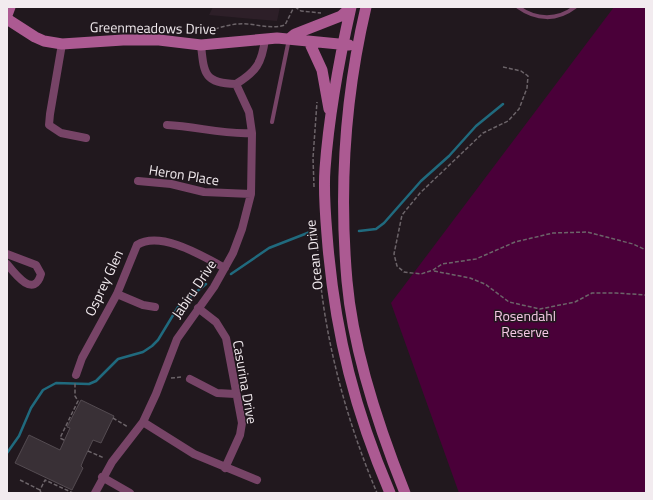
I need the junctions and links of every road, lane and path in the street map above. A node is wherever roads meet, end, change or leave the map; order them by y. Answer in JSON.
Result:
{"nodes":[{"id":1,"x":294,"y":7,"type":"edge"},
{"id":2,"x":350,"y":7,"type":"edge"},
{"id":3,"x":366,"y":7,"type":"edge"},
{"id":4,"x":518,"y":7,"type":"edge"},
{"id":5,"x":575,"y":7,"type":"edge"},
{"id":6,"x":8,"y":13,"type":"edge"},
{"id":7,"x":330,"y":21,"type":"junction"},
{"id":8,"x":214,"y":29,"type":"dead end"},
{"id":9,"x":267,"y":39,"type":"junction"},
{"id":10,"x":288,"y":41,"type":"junction"},
{"id":11,"x":62,"y":44,"type":"junction"},
{"id":12,"x":201,"y":45,"type":"junction"},
{"id":13,"x":311,"y":46,"type":"junction"},
{"id":14,"x":342,"y":47,"type":"junction"},
{"id":15,"x":356,"y":49,"type":"junction"},
{"id":16,"x":503,"y":67,"type":"dead end"},
{"id":17,"x":236,"y":84,"type":"junction"},
{"id":18,"x":332,"y":117,"type":"junction"},
{"id":19,"x":272,"y":122,"type":"dead end"},
{"id":20,"x":167,"y":125,"type":"dead end"},
{"id":21,"x":252,"y":133,"type":"junction"},
{"id":22,"x":86,"y":138,"type":"dead end"},
{"id":23,"x":138,"y":181,"type":"dead end"},
{"id":24,"x":250,"y":194,"type":"junction"},
{"id":25,"x":646,"y":250,"type":"edge"},
{"id":26,"x":7,"y":254,"type":"edge"},
{"id":27,"x":7,"y":264,"type":"edge"},
{"id":28,"x":225,"y":268,"type":"junction"},
{"id":29,"x":432,"y":270,"type":"junction"},
{"id":30,"x":116,"y":294,"type":"junction"},
{"id":31,"x":646,"y":295,"type":"edge"},
{"id":32,"x":156,"y":308,"type":"dead end"},
{"id":33,"x":198,"y":308,"type":"junction"},
{"id":34,"x":76,"y":375,"type":"dead end"},
{"id":35,"x":162,"y":379,"type":"junction"},
{"id":36,"x":190,"y":379,"type":"joint"},
{"id":37,"x":75,"y":388,"type":"dead end"},
{"id":38,"x":235,"y":394,"type":"junction"},
{"id":39,"x":113,"y":418,"type":"dead end"},
{"id":40,"x":143,"y":422,"type":"junction"},
{"id":41,"x":136,"y":432,"type":"junction"},
{"id":42,"x":64,"y":440,"type":"dead end"},
{"id":43,"x":88,"y":451,"type":"dead end"},
{"id":44,"x":112,"y":462,"type":"junction"},
{"id":45,"x":225,"y":468,"type":"junction"},
{"id":46,"x":102,"y":477,"type":"junction"},
{"id":47,"x":20,"y":480,"type":"dead end"},
{"id":48,"x":257,"y":480,"type":"dead end"},
{"id":49,"x":40,"y":490,"type":"junction"},
{"id":50,"x":41,"y":493,"type":"edge"},
{"id":51,"x":73,"y":493,"type":"edge"},
{"id":52,"x":95,"y":493,"type":"edge"},
{"id":53,"x":130,"y":493,"type":"edge"},
{"id":54,"x":390,"y":493,"type":"edge"},
{"id":55,"x":406,"y":493,"type":"edge"}],
"edges":[{"from":1,"to":7,"type":"path"},
{"from":1,"to":8,"type":"path"},
{"from":2,"to":7,"type":"main road"},
{"from":2,"to":14,"type":"main road","name":"Ocean Drive"},
{"from":3,"to":15,"type":"main road"},
{"from":4,"to":5,"type":"lane"},
{"from":6,"to":11,"type":"main road","name":"Greenmeadows Drive"},
{"from":7,"to":10,"type":"main road"},
{"from":9,"to":10,"type":"main road","name":"Greenmeadows Drive"},
{"from":9,"to":12,"type":"main road","name":"Greenmeadows Drive"},
{"from":9,"to":17,"type":"street"},
{"from":10,"to":13,"type":"main road","name":"Greenmeadows Drive"},
{"from":10,"to":14,"type":"main road","name":"Greenmeadows Drive"},
{"from":10,"to":19,"type":"lane"},
{"from":11,"to":12,"type":"main road","name":"Greenmeadows Drive"},
{"from":11,"to":22,"type":"street"},
{"from":12,"to":17,"type":"street"},
{"from":13,"to":14,"type":"main road","name":"Greenmeadows Drive"},
{"from":13,"to":18,"type":"main road"},
{"from":14,"to":15,"type":"main road","name":"Greenmeadows Drive"},
{"from":14,"to":18,"type":"main road","name":"Ocean Drive"},
{"from":15,"to":55,"type":"main road"},
{"from":16,"to":29,"type":"path"},
{"from":17,"to":21,"type":"street","name":"Jabiru Drive"},
{"from":18,"to":54,"type":"main road","name":"Ocean Drive"},
{"from":20,"to":21,"type":"street"},
{"from":21,"to":24,"type":"street","name":"Jabiru Drive"},
{"from":23,"to":24,"type":"street","name":"Heron Place"},
{"from":24,"to":28,"type":"street","name":"Jabiru Drive"},
{"from":25,"to":29,"type":"path"},
{"from":26,"to":27,"type":"street"},
{"from":28,"to":30,"type":"street","name":"Osprey Glen"},
{"from":28,"to":33,"type":"street","name":"Jabiru Drive"},
{"from":29,"to":31,"type":"path"},
{"from":30,"to":32,"type":"street"},
{"from":30,"to":34,"type":"street","name":"Osprey Glen"},
{"from":33,"to":35,"type":"street","name":"Jabiru Drive"},
{"from":33,"to":38,"type":"street","name":"Casurina Drive"},
{"from":35,"to":36,"type":"path"},
{"from":35,"to":40,"type":"street","name":"Jabiru Drive"},
{"from":36,"to":38,"type":"street"},
{"from":37,"to":42,"type":"path"},
{"from":38,"to":45,"type":"street","name":"Casurina Drive"},
{"from":39,"to":41,"type":"path"},
{"from":40,"to":41,"type":"street","name":"Jabiru Drive"},
{"from":40,"to":45,"type":"street"},
{"from":41,"to":44,"type":"street","name":"Jabiru Drive"},
{"from":43,"to":44,"type":"path"},
{"from":44,"to":46,"type":"street","name":"Jabiru Drive"},
{"from":45,"to":48,"type":"street"},
{"from":46,"to":52,"type":"street","name":"Jabiru Drive"},
{"from":46,"to":53,"type":"street"},
{"from":47,"to":49,"type":"path"},
{"from":49,"to":50,"type":"path"},
{"from":49,"to":51,"type":"path"}]}
